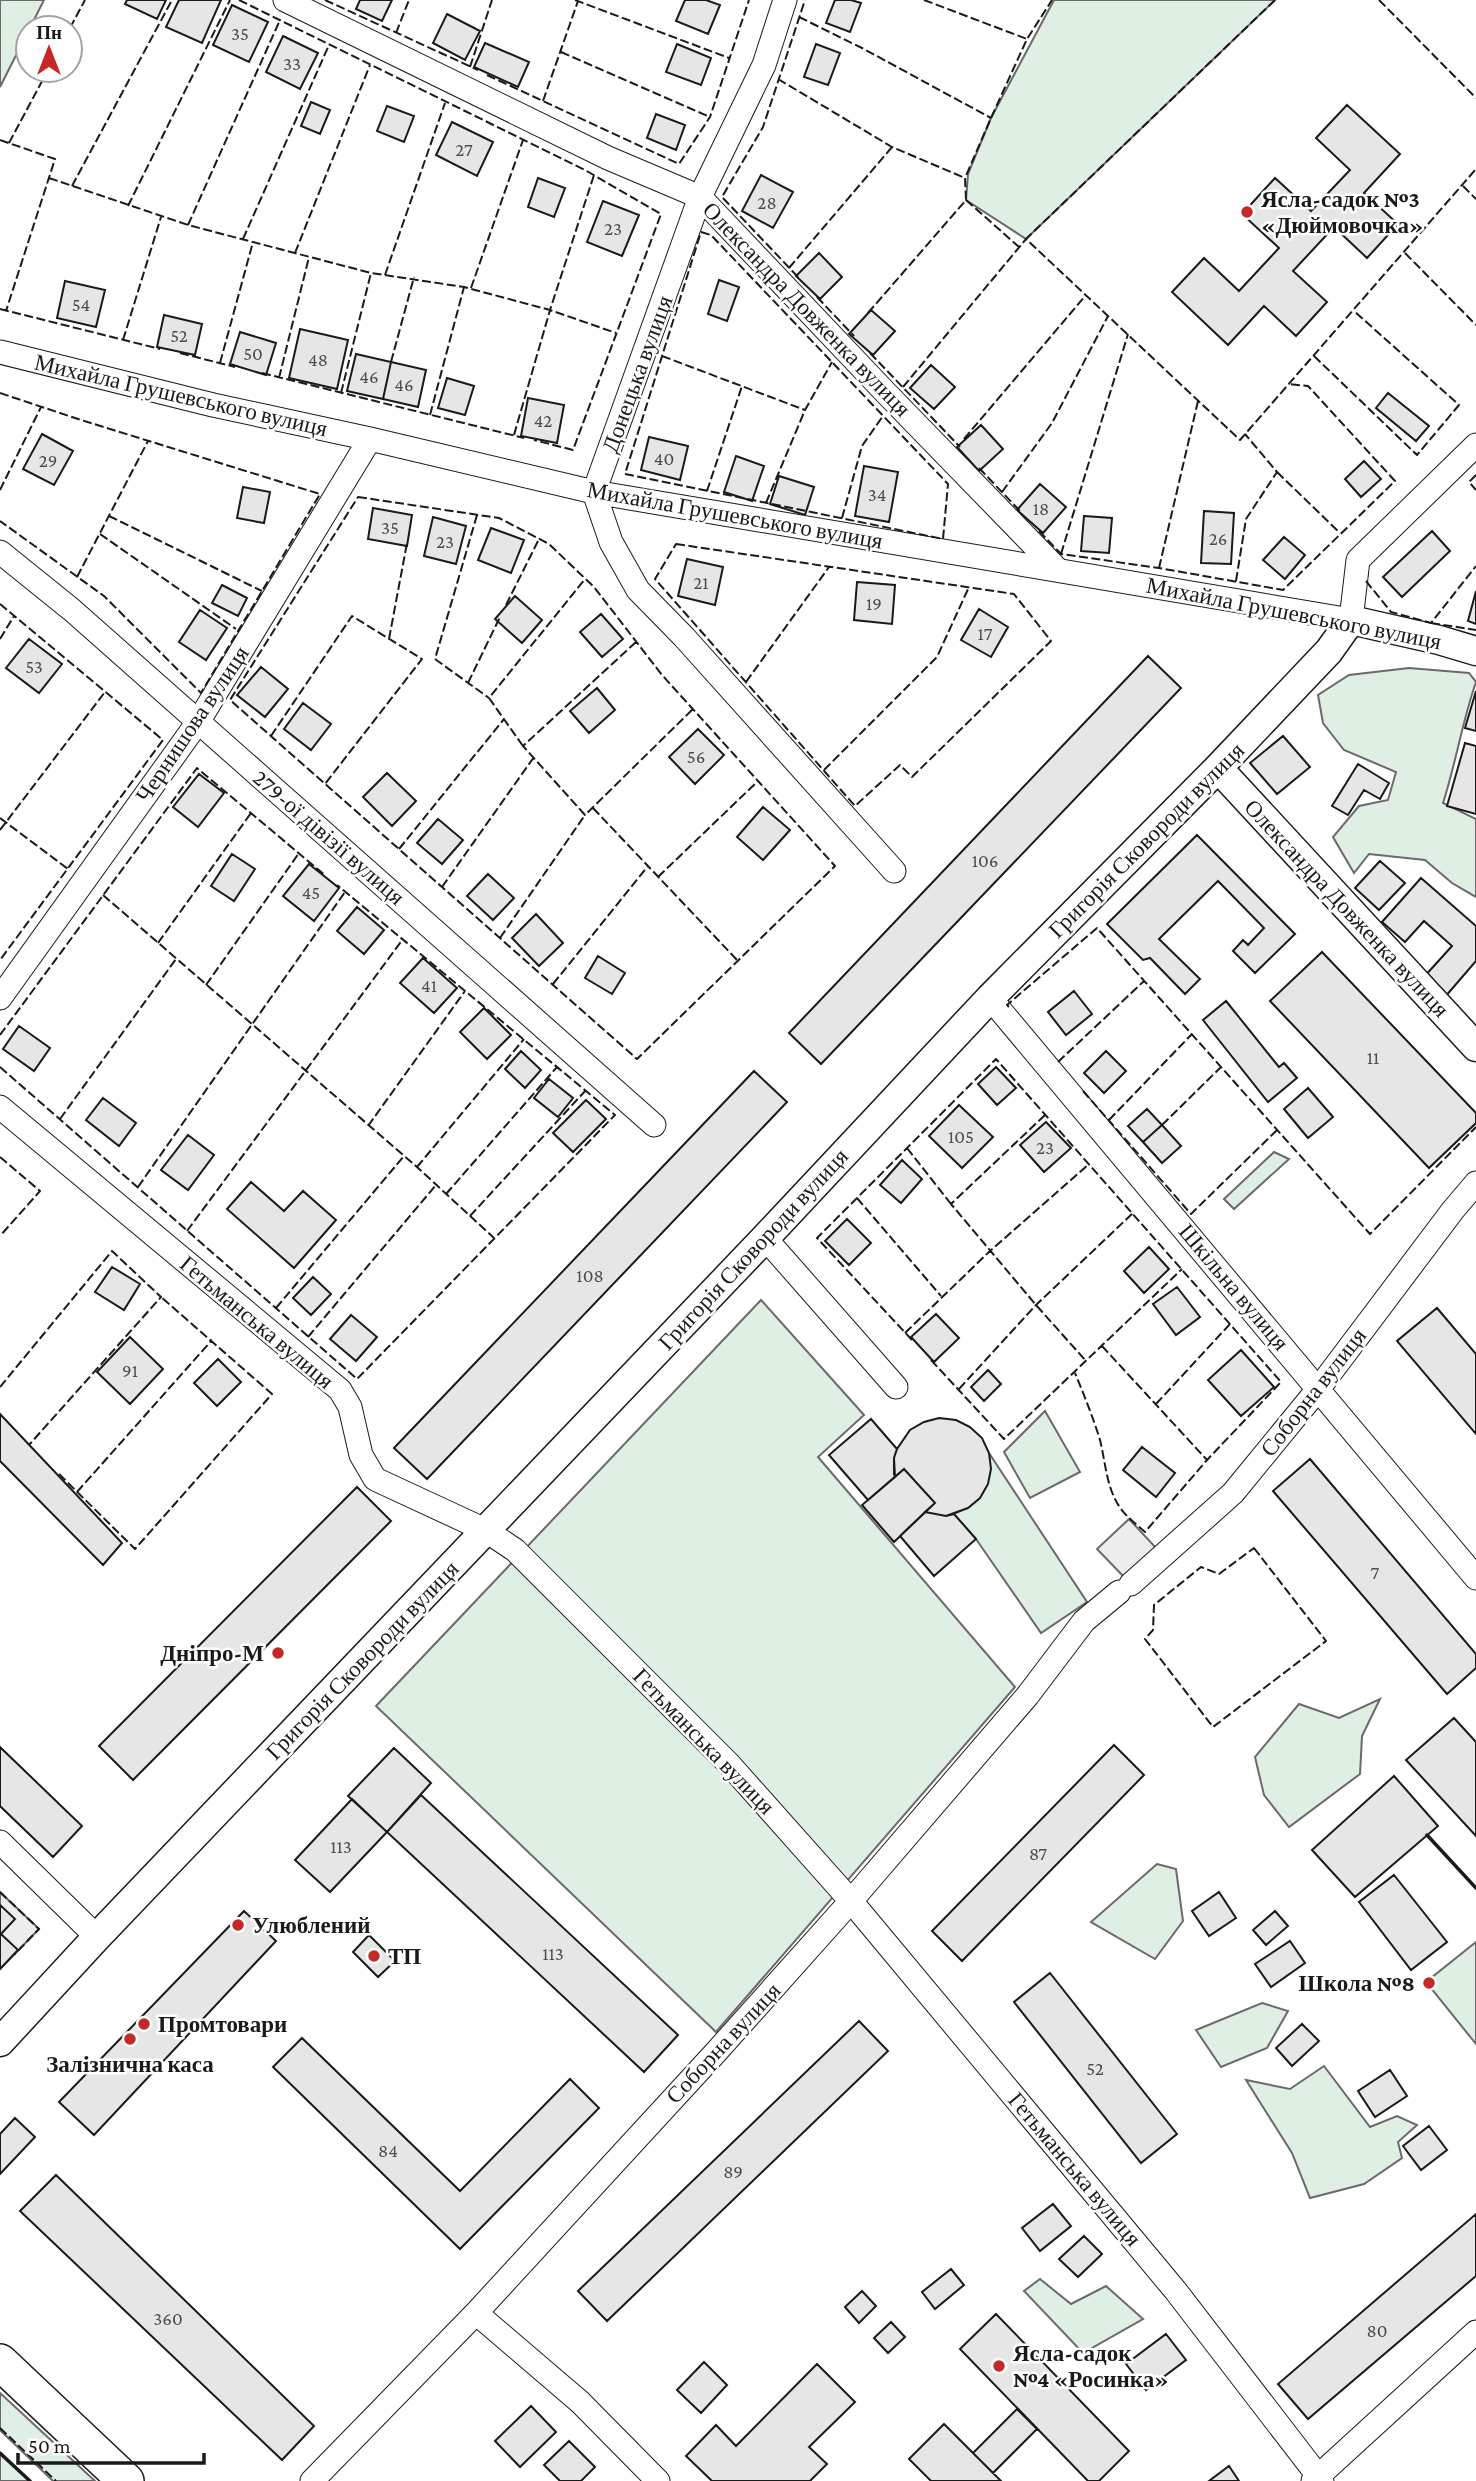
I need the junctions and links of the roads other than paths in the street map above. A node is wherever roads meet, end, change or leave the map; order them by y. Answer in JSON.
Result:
{"nodes":[{"id":1,"x":285,"y":0,"type":"edge"},
{"id":2,"x":785,"y":0,"type":"edge"},
{"id":3,"x":700,"y":197,"type":"junction"},
{"id":4,"x":0,"y":352,"type":"edge"},
{"id":5,"x":370,"y":439,"type":"junction"},
{"id":6,"x":1476,"y":445,"type":"edge"},
{"id":7,"x":594,"y":492,"type":"junction"},
{"id":8,"x":0,"y":552,"type":"edge"},
{"id":9,"x":1058,"y":570,"type":"junction"},
{"id":10,"x":1351,"y":620,"type":"junction"},
{"id":11,"x":1476,"y":651,"type":"edge"},
{"id":12,"x":198,"y":722,"type":"junction"},
{"id":13,"x":1218,"y":768,"type":"junction"},
{"id":14,"x":894,"y":871,"type":"dead end"},
{"id":15,"x":0,"y":998,"type":"edge"},
{"id":16,"x":990,"y":998,"type":"junction"},
{"id":17,"x":1476,"y":1047,"type":"edge"},
{"id":18,"x":0,"y":1107,"type":"edge"},
{"id":19,"x":654,"y":1125,"type":"dead end"},
{"id":20,"x":1476,"y":1184,"type":"edge"},
{"id":21,"x":765,"y":1238,"type":"junction"},
{"id":22,"x":896,"y":1387,"type":"dead end"},
{"id":23,"x":1318,"y":1388,"type":"junction"},
{"id":24,"x":485,"y":1530,"type":"junction"},
{"id":25,"x":1476,"y":1578,"type":"edge"},
{"id":26,"x":0,"y":1842,"type":"edge"},
{"id":27,"x":851,"y":1901,"type":"junction"},
{"id":28,"x":97,"y":1937,"type":"junction"},
{"id":29,"x":0,"y":2042,"type":"edge"},
{"id":30,"x":476,"y":2313,"type":"junction"},
{"id":31,"x":1476,"y":2332,"type":"edge"},
{"id":32,"x":0,"y":2362,"type":"edge"},
{"id":33,"x":1318,"y":2479,"type":"edge"},
{"id":34,"x":126,"y":2481,"type":"edge"},
{"id":35,"x":312,"y":2481,"type":"edge"},
{"id":36,"x":658,"y":2481,"type":"edge"}],
"edges":[{"from":1,"to":3,"type":"street","name":"Олександра Довженка вулиця"},
{"from":2,"to":3,"type":"street","name":"Донецька вулиця"},
{"from":3,"to":7,"type":"street","name":"Донецька вулиця"},
{"from":3,"to":9,"type":"street","name":"Олександра Довженка вулиця"},
{"from":4,"to":5,"type":"street","name":"Михайла Грушевського вулиця"},
{"from":5,"to":7,"type":"street","name":"Михайла Грушевського вулиця"},
{"from":5,"to":12,"type":"street","name":"Чернишова вулиця"},
{"from":6,"to":10,"type":"street","name":"Григорія Сковороди вулиця"},
{"from":7,"to":9,"type":"street","name":"Михайла Грушевського вулиця"},
{"from":7,"to":14,"type":"street"},
{"from":8,"to":12,"type":"street","name":"279-ої дівізії вулиця"},
{"from":9,"to":10,"type":"street","name":"Михайла Грушевського вулиця"},
{"from":10,"to":11,"type":"street","name":"Михайла Грушевського вулиця"},
{"from":10,"to":13,"type":"street","name":"Григорія Сковороди вулиця"},
{"from":12,"to":15,"type":"street","name":"Чернишова вулиця"},
{"from":12,"to":19,"type":"street","name":"279-ої дівізії вулиця"},
{"from":13,"to":16,"type":"street","name":"Григорія Сковороди вулиця"},
{"from":13,"to":17,"type":"street","name":"Олександра Довженка вулиця"},
{"from":16,"to":21,"type":"street","name":"Григорія Сковороди вулиця"},
{"from":16,"to":23,"type":"street","name":"Шкільна вулиця"},
{"from":18,"to":24,"type":"street","name":"Гетьманська вулиця"},
{"from":20,"to":23,"type":"street","name":"Соборна вулиця"},
{"from":21,"to":22,"type":"street"},
{"from":21,"to":24,"type":"street","name":"Григорія Сковороди вулиця"},
{"from":23,"to":25,"type":"street","name":"Шкільна вулиця"},
{"from":23,"to":27,"type":"street","name":"Соборна вулиця"},
{"from":24,"to":27,"type":"street","name":"Гетьманська вулиця"},
{"from":24,"to":28,"type":"street","name":"Григорія Сковороди вулиця"},
{"from":26,"to":28,"type":"street"},
{"from":27,"to":30,"type":"street","name":"Соборна вулиця"},
{"from":27,"to":33,"type":"street","name":"Гетьманська вулиця"},
{"from":28,"to":29,"type":"street","name":"Григорія Сковороди вулиця"},
{"from":30,"to":35,"type":"street","name":"Соборна вулиця"},
{"from":30,"to":36,"type":"street"},
{"from":31,"to":33,"type":"street"},
{"from":32,"to":34,"type":"main road"}]}
